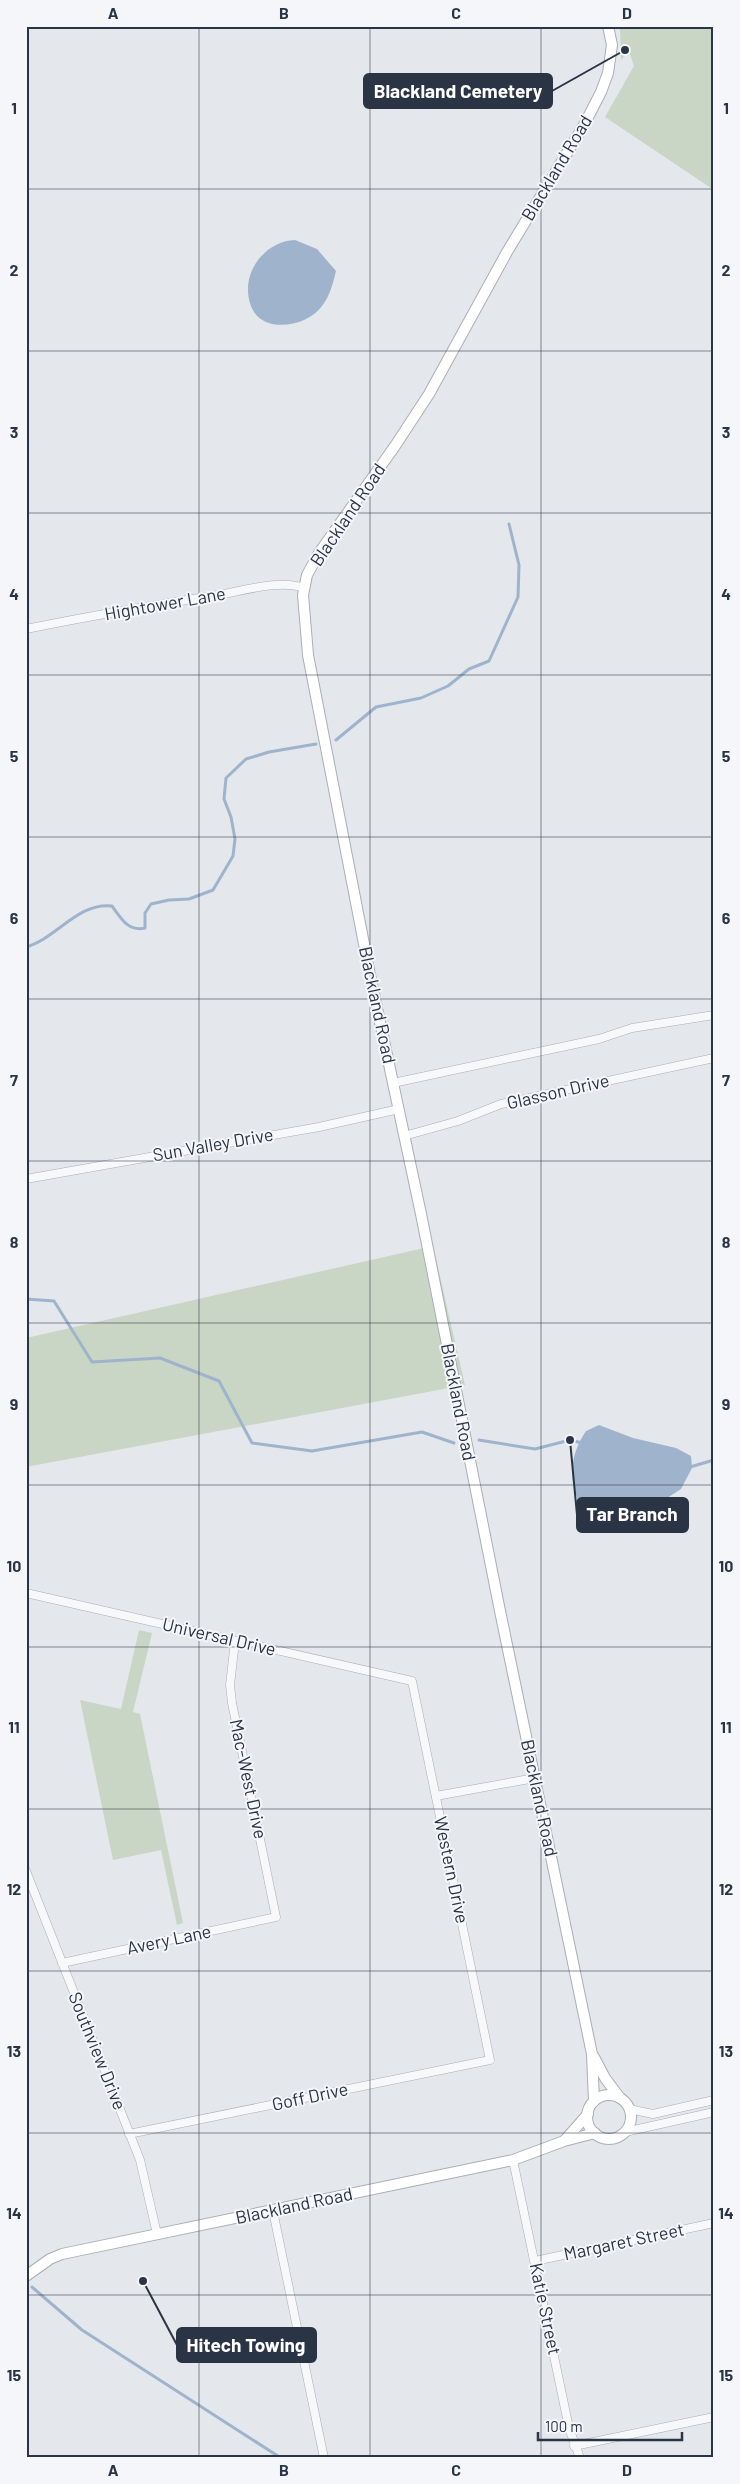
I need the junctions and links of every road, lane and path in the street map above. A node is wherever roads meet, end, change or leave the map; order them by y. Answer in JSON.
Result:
{"nodes":[{"id":1,"x":608,"y":26,"type":"edge"},
{"id":2,"x":304,"y":588,"type":"junction"},
{"id":3,"x":26,"y":629,"type":"edge"},
{"id":4,"x":714,"y":1016,"type":"edge"},
{"id":5,"x":714,"y":1058,"type":"edge"},
{"id":6,"x":393,"y":1082,"type":"junction"},
{"id":7,"x":399,"y":1109,"type":"junction"},
{"id":8,"x":404,"y":1136,"type":"junction"},
{"id":9,"x":26,"y":1179,"type":"edge"},
{"id":10,"x":26,"y":1593,"type":"edge"},
{"id":11,"x":235,"y":1641,"type":"junction"},
{"id":12,"x":412,"y":1681,"type":"joint"},
{"id":13,"x":535,"y":1778,"type":"junction"},
{"id":14,"x":436,"y":1796,"type":"junction"},
{"id":15,"x":26,"y":1872,"type":"edge"},
{"id":16,"x":276,"y":1917,"type":"joint"},
{"id":17,"x":62,"y":1963,"type":"junction"},
{"id":18,"x":592,"y":2054,"type":"junction"},
{"id":19,"x":490,"y":2060,"type":"joint"},
{"id":20,"x":620,"y":2098,"type":"junction"},
{"id":21,"x":714,"y":2100,"type":"edge"},
{"id":22,"x":594,"y":2101,"type":"junction"},
{"id":23,"x":629,"y":2109,"type":"junction"},
{"id":24,"x":714,"y":2112,"type":"edge"},
{"id":25,"x":588,"y":2114,"type":"junction"},
{"id":26,"x":625,"y":2132,"type":"junction"},
{"id":27,"x":595,"y":2133,"type":"junction"},
{"id":28,"x":129,"y":2134,"type":"junction"},
{"id":29,"x":564,"y":2141,"type":"junction"},
{"id":30,"x":513,"y":2160,"type":"junction"},
{"id":31,"x":273,"y":2211,"type":"junction"},
{"id":32,"x":714,"y":2223,"type":"edge"},
{"id":33,"x":157,"y":2234,"type":"junction"},
{"id":34,"x":535,"y":2261,"type":"junction"},
{"id":35,"x":26,"y":2276,"type":"edge"},
{"id":36,"x":714,"y":2417,"type":"edge"},
{"id":37,"x":574,"y":2446,"type":"junction"},
{"id":38,"x":324,"y":2458,"type":"edge"},
{"id":39,"x":580,"y":2458,"type":"edge"}],
"edges":[{"from":1,"to":2,"type":"street","name":"Blackland Road"},
{"from":2,"to":3,"type":"street","name":"Hightower Lane"},
{"from":2,"to":6,"type":"street","name":"Blackland Road"},
{"from":4,"to":6,"type":"street"},
{"from":5,"to":8,"type":"street","name":"Glasson Drive"},
{"from":6,"to":7,"type":"street","name":"Blackland Road"},
{"from":7,"to":8,"type":"street","name":"Blackland Road"},
{"from":7,"to":9,"type":"street","name":"Sun Valley Drive"},
{"from":8,"to":13,"type":"street","name":"Blackland Road"},
{"from":10,"to":11,"type":"street","name":"Universal Drive"},
{"from":11,"to":12,"type":"street","name":"Universal Drive"},
{"from":11,"to":16,"type":"street","name":"Mac-West Drive"},
{"from":12,"to":14,"type":"street","name":"Western Drive"},
{"from":13,"to":14,"type":"street"},
{"from":13,"to":18,"type":"street","name":"Blackland Road"},
{"from":14,"to":19,"type":"street","name":"Western Drive"},
{"from":15,"to":17,"type":"street","name":"Southview Drive"},
{"from":16,"to":17,"type":"street","name":"Avery Lane"},
{"from":17,"to":28,"type":"street","name":"Southview Drive"},
{"from":18,"to":20,"type":"street","name":"Blackland Road"},
{"from":18,"to":22,"type":"street","name":"Blackland Road"},
{"from":19,"to":28,"type":"street","name":"Goff Drive"},
{"from":20,"to":22,"type":"street"},
{"from":20,"to":23,"type":"street"},
{"from":21,"to":23,"type":"street"},
{"from":22,"to":25,"type":"street"},
{"from":23,"to":26,"type":"street"},
{"from":24,"to":26,"type":"street"},
{"from":25,"to":27,"type":"street"},
{"from":25,"to":29,"type":"street","name":"Blackland Road"},
{"from":26,"to":27,"type":"street"},
{"from":27,"to":29,"type":"street","name":"Blackland Road"},
{"from":28,"to":33,"type":"street","name":"Southview Drive"},
{"from":29,"to":30,"type":"street","name":"Blackland Road"},
{"from":30,"to":31,"type":"street","name":"Blackland Road"},
{"from":30,"to":34,"type":"street","name":"Katie Street"},
{"from":31,"to":33,"type":"street","name":"Blackland Road"},
{"from":31,"to":38,"type":"street"},
{"from":32,"to":34,"type":"street","name":"Margaret Street"},
{"from":33,"to":35,"type":"street","name":"Blackland Road"},
{"from":34,"to":37,"type":"street","name":"Katie Street"},
{"from":36,"to":37,"type":"street"},
{"from":37,"to":39,"type":"street","name":"Katie Street"}]}
